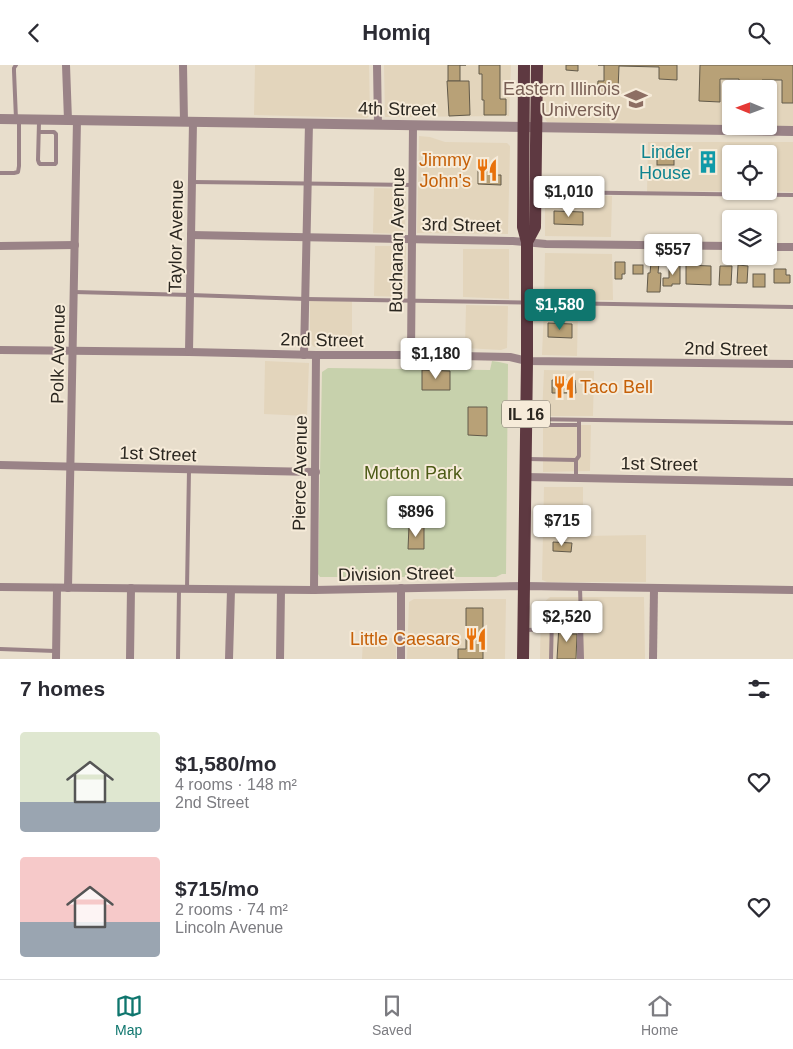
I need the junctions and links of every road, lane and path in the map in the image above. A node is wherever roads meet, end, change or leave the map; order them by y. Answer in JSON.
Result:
{"nodes":[{"id":1,"x":16,"y":65,"type":"edge"},
{"id":2,"x":66,"y":65,"type":"edge"},
{"id":3,"x":183,"y":65,"type":"edge"},
{"id":4,"x":377,"y":65,"type":"edge"},
{"id":5,"x":524,"y":65,"type":"edge"},
{"id":6,"x":537,"y":65,"type":"edge"},
{"id":7,"x":0,"y":119,"type":"edge"},
{"id":8,"x":18,"y":119,"type":"junction"},
{"id":9,"x":39,"y":119,"type":"junction"},
{"id":10,"x":72,"y":120,"type":"junction"},
{"id":11,"x":188,"y":122,"type":"junction"},
{"id":12,"x":309,"y":123,"type":"junction"},
{"id":13,"x":378,"y":125,"type":"junction"},
{"id":14,"x":413,"y":125,"type":"junction"},
{"id":15,"x":523,"y":127,"type":"junction"},
{"id":16,"x":536,"y":127,"type":"junction"},
{"id":17,"x":793,"y":131,"type":"edge"},
{"id":18,"x":39,"y":132,"type":"junction"},
{"id":19,"x":0,"y":173,"type":"edge"},
{"id":20,"x":192,"y":182,"type":"junction"},
{"id":21,"x":308,"y":184,"type":"junction"},
{"id":22,"x":413,"y":185,"type":"junction"},
{"id":23,"x":536,"y":191,"type":"junction"},
{"id":24,"x":793,"y":195,"type":"edge"},
{"id":25,"x":191,"y":235,"type":"junction"},
{"id":26,"x":307,"y":237,"type":"junction"},
{"id":27,"x":412,"y":239,"type":"junction"},
{"id":28,"x":527,"y":242,"type":"junction"},
{"id":29,"x":75,"y":245,"type":"junction"},
{"id":30,"x":0,"y":246,"type":"edge"},
{"id":31,"x":722,"y":246,"type":"edge"},
{"id":32,"x":777,"y":247,"type":"edge"},
{"id":33,"x":793,"y":247,"type":"edge"},
{"id":34,"x":74,"y":293,"type":"junction"},
{"id":35,"x":190,"y":295,"type":"junction"},
{"id":36,"x":306,"y":299,"type":"junction"},
{"id":37,"x":412,"y":300,"type":"junction"},
{"id":38,"x":527,"y":303,"type":"junction"},
{"id":39,"x":793,"y":307,"type":"edge"},
{"id":40,"x":0,"y":350,"type":"edge"},
{"id":41,"x":73,"y":350,"type":"junction"},
{"id":42,"x":189,"y":352,"type":"junction"},
{"id":43,"x":304,"y":355,"type":"junction"},
{"id":44,"x":316,"y":355,"type":"junction"},
{"id":45,"x":411,"y":355,"type":"junction"},
{"id":46,"x":527,"y":361,"type":"junction"},
{"id":47,"x":793,"y":364,"type":"edge"},
{"id":48,"x":526,"y":419,"type":"junction"},
{"id":49,"x":544,"y":420,"type":"junction"},
{"id":50,"x":579,"y":420,"type":"junction"},
{"id":51,"x":793,"y":423,"type":"edge"},
{"id":52,"x":579,"y":425,"type":"junction"},
{"id":53,"x":526,"y":459,"type":"junction"},
{"id":54,"x":576,"y":460,"type":"junction"},
{"id":55,"x":0,"y":465,"type":"edge"},
{"id":56,"x":71,"y":466,"type":"junction"},
{"id":57,"x":189,"y":470,"type":"junction"},
{"id":58,"x":316,"y":473,"type":"junction"},
{"id":59,"x":525,"y":477,"type":"junction"},
{"id":60,"x":576,"y":478,"type":"junction"},
{"id":61,"x":793,"y":482,"type":"edge"},
{"id":62,"x":524,"y":586,"type":"junction"},
{"id":63,"x":0,"y":587,"type":"edge"},
{"id":64,"x":580,"y":587,"type":"junction"},
{"id":65,"x":57,"y":588,"type":"junction"},
{"id":66,"x":68,"y":588,"type":"junction"},
{"id":67,"x":131,"y":588,"type":"junction"},
{"id":68,"x":654,"y":588,"type":"junction"},
{"id":69,"x":183,"y":589,"type":"junction"},
{"id":70,"x":402,"y":589,"type":"junction"},
{"id":71,"x":231,"y":590,"type":"junction"},
{"id":72,"x":281,"y":590,"type":"junction"},
{"id":73,"x":314,"y":590,"type":"junction"},
{"id":74,"x":793,"y":590,"type":"edge"},
{"id":75,"x":580,"y":612,"type":"junction"},
{"id":76,"x":524,"y":629,"type":"junction"},
{"id":77,"x":552,"y":629,"type":"junction"},
{"id":78,"x":0,"y":649,"type":"edge"},
{"id":79,"x":56,"y":655,"type":"edge"},
{"id":80,"x":130,"y":659,"type":"edge"},
{"id":81,"x":178,"y":659,"type":"edge"},
{"id":82,"x":229,"y":659,"type":"edge"},
{"id":83,"x":280,"y":659,"type":"edge"},
{"id":84,"x":401,"y":659,"type":"edge"},
{"id":85,"x":523,"y":659,"type":"edge"},
{"id":86,"x":552,"y":659,"type":"edge"},
{"id":87,"x":580,"y":659,"type":"edge"},
{"id":88,"x":653,"y":659,"type":"edge"}],
"edges":[{"from":1,"to":8,"type":"lane"},
{"from":2,"to":10,"type":"street","name":"Polk Avenue"},
{"from":3,"to":11,"type":"street","name":"Taylor Avenue"},
{"from":4,"to":13,"type":"street"},
{"from":5,"to":15,"type":"main road","number":"IL 16"},
{"from":6,"to":16,"type":"main road","number":"IL 16"},
{"from":7,"to":8,"type":"street","name":"4th Street"},
{"from":8,"to":9,"type":"street","name":"4th Street"},
{"from":8,"to":19,"type":"lane"},
{"from":9,"to":10,"type":"street","name":"4th Street"},
{"from":9,"to":18,"type":"lane"},
{"from":10,"to":11,"type":"street","name":"4th Street"},
{"from":10,"to":29,"type":"street","name":"Polk Avenue"},
{"from":11,"to":12,"type":"street","name":"4th Street"},
{"from":11,"to":20,"type":"street","name":"Taylor Avenue"},
{"from":12,"to":13,"type":"street","name":"4th Street"},
{"from":12,"to":21,"type":"street"},
{"from":13,"to":14,"type":"street","name":"4th Street"},
{"from":14,"to":15,"type":"street","name":"4th Street"},
{"from":14,"to":22,"type":"street","name":"Buchanan Avenue"},
{"from":15,"to":16,"type":"street","name":"4th Street"},
{"from":15,"to":28,"type":"main road","number":"IL 16"},
{"from":16,"to":17,"type":"street","name":"4th Street"},
{"from":16,"to":23,"type":"main road","number":"IL 16"},
{"from":18,"to":18,"type":"lane"},
{"from":20,"to":21,"type":"lane"},
{"from":20,"to":25,"type":"street","name":"Taylor Avenue"},
{"from":21,"to":22,"type":"lane"},
{"from":21,"to":26,"type":"street"},
{"from":22,"to":27,"type":"street","name":"Buchanan Avenue"},
{"from":23,"to":24,"type":"lane"},
{"from":23,"to":28,"type":"main road","number":"IL 16"},
{"from":25,"to":26,"type":"street","name":"3rd Street"},
{"from":25,"to":35,"type":"street","name":"Taylor Avenue"},
{"from":26,"to":27,"type":"street","name":"3rd Street"},
{"from":26,"to":36,"type":"street"},
{"from":27,"to":28,"type":"street","name":"3rd Street"},
{"from":27,"to":37,"type":"street","name":"Buchanan Avenue"},
{"from":28,"to":31,"type":"street","name":"3rd Street"},
{"from":28,"to":38,"type":"main road","number":"IL 16"},
{"from":29,"to":30,"type":"street"},
{"from":29,"to":34,"type":"street","name":"Polk Avenue"},
{"from":32,"to":33,"type":"street"},
{"from":34,"to":35,"type":"lane"},
{"from":34,"to":41,"type":"street","name":"Polk Avenue"},
{"from":35,"to":36,"type":"lane"},
{"from":35,"to":42,"type":"street","name":"Taylor Avenue"},
{"from":36,"to":37,"type":"lane"},
{"from":36,"to":43,"type":"street"},
{"from":37,"to":38,"type":"lane"},
{"from":37,"to":45,"type":"street","name":"Buchanan Avenue"},
{"from":38,"to":39,"type":"lane"},
{"from":38,"to":46,"type":"main road","number":"IL 16"},
{"from":40,"to":41,"type":"street","name":"2nd Street"},
{"from":41,"to":42,"type":"street","name":"2nd Street"},
{"from":41,"to":56,"type":"street","name":"Polk Avenue"},
{"from":42,"to":43,"type":"street","name":"2nd Street"},
{"from":43,"to":44,"type":"street","name":"2nd Street"},
{"from":44,"to":45,"type":"street","name":"2nd Street"},
{"from":44,"to":58,"type":"street","name":"Pierce Avenue"},
{"from":45,"to":46,"type":"street","name":"2nd Street"},
{"from":46,"to":47,"type":"street","name":"2nd Street"},
{"from":46,"to":48,"type":"main road","number":"IL 16"},
{"from":48,"to":49,"type":"lane"},
{"from":48,"to":53,"type":"main road","number":"IL 16"},
{"from":49,"to":50,"type":"lane"},
{"from":49,"to":52,"type":"lane"},
{"from":50,"to":51,"type":"lane"},
{"from":50,"to":52,"type":"lane"},
{"from":52,"to":54,"type":"lane"},
{"from":53,"to":54,"type":"lane"},
{"from":53,"to":59,"type":"main road","number":"IL 16"},
{"from":54,"to":60,"type":"lane"},
{"from":55,"to":56,"type":"street","name":"1st Street"},
{"from":56,"to":57,"type":"street","name":"1st Street"},
{"from":56,"to":66,"type":"street","name":"Polk Avenue"},
{"from":57,"to":58,"type":"street","name":"1st Street"},
{"from":57,"to":69,"type":"lane"},
{"from":58,"to":73,"type":"street","name":"Pierce Avenue"},
{"from":59,"to":60,"type":"street","name":"1st Street"},
{"from":59,"to":62,"type":"main road","number":"IL 16"},
{"from":60,"to":61,"type":"street","name":"1st Street"},
{"from":62,"to":64,"type":"street","name":"Division Street"},
{"from":62,"to":70,"type":"street","name":"Division Street"},
{"from":62,"to":76,"type":"main road","number":"IL 16"},
{"from":63,"to":65,"type":"street","name":"Division Street"},
{"from":64,"to":68,"type":"street","name":"Division Street"},
{"from":64,"to":75,"type":"lane"},
{"from":65,"to":66,"type":"street","name":"Division Street"},
{"from":65,"to":79,"type":"street"},
{"from":66,"to":67,"type":"street","name":"Division Street"},
{"from":67,"to":69,"type":"street","name":"Division Street"},
{"from":67,"to":80,"type":"street"},
{"from":68,"to":74,"type":"street","name":"Division Street"},
{"from":68,"to":88,"type":"street"},
{"from":69,"to":71,"type":"street","name":"Division Street"},
{"from":69,"to":81,"type":"lane"},
{"from":70,"to":73,"type":"street","name":"Division Street"},
{"from":70,"to":84,"type":"street"},
{"from":71,"to":72,"type":"street","name":"Division Street"},
{"from":71,"to":82,"type":"street"},
{"from":72,"to":73,"type":"street","name":"Division Street"},
{"from":72,"to":83,"type":"street"},
{"from":75,"to":77,"type":"lane"},
{"from":75,"to":87,"type":"lane"},
{"from":76,"to":77,"type":"lane"},
{"from":76,"to":85,"type":"main road","number":"IL 16"},
{"from":77,"to":86,"type":"lane"},
{"from":78,"to":79,"type":"lane"}]}
